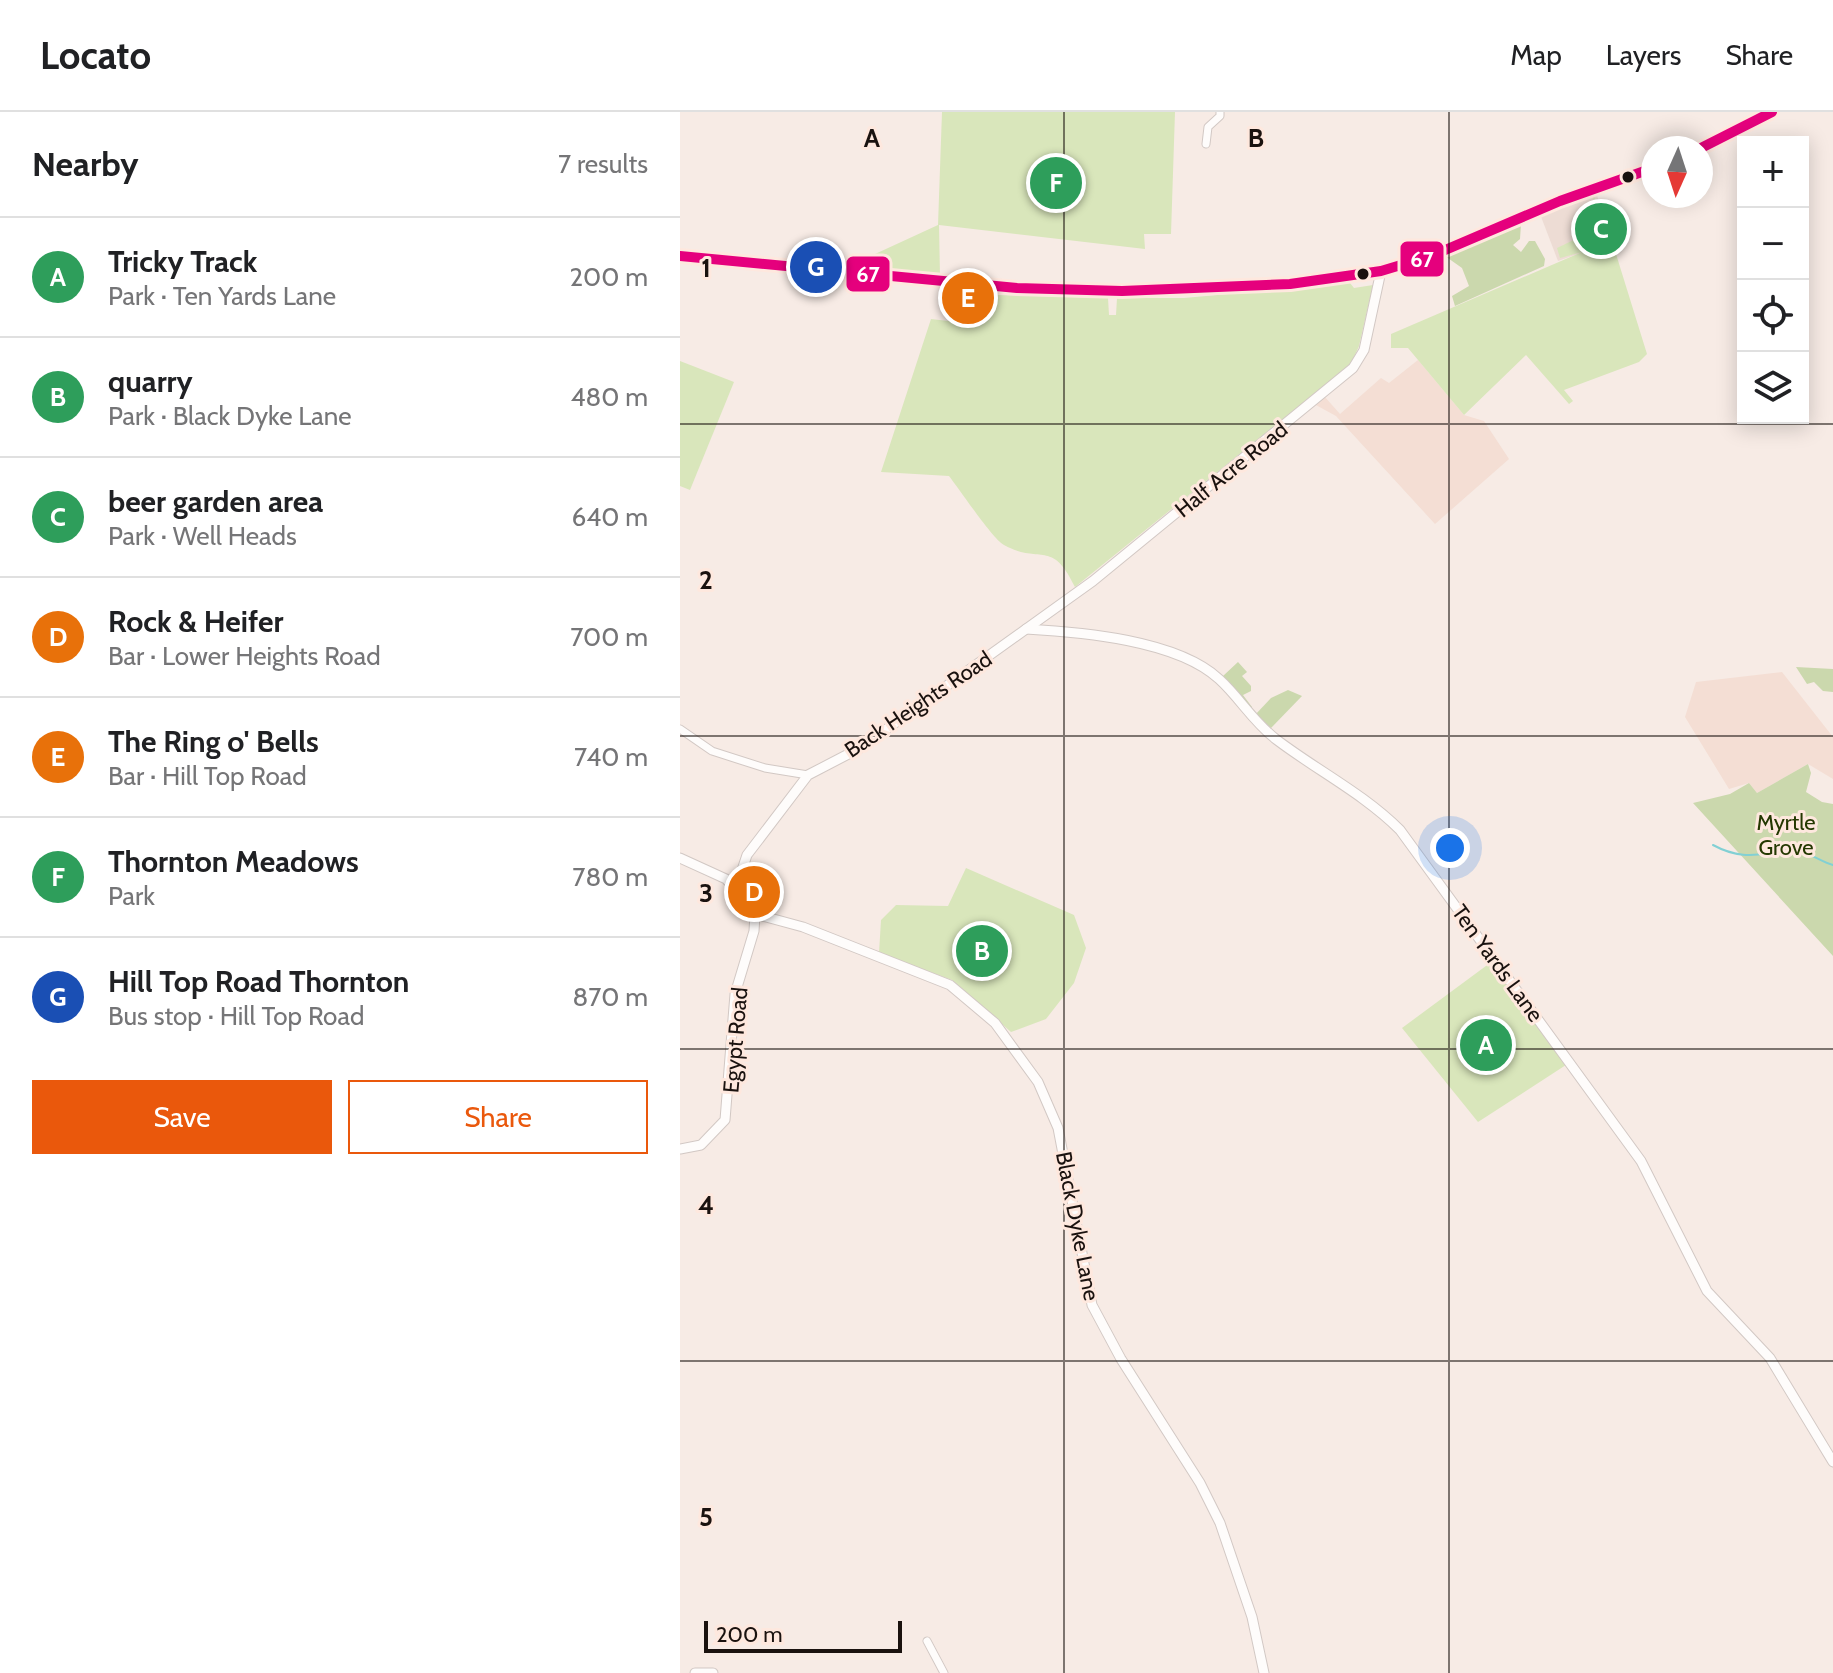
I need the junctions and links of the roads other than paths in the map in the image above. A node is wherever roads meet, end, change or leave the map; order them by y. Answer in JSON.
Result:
{"nodes":[{"id":1,"x":1220,"y":112,"type":"edge"},
{"id":2,"x":1772,"y":112,"type":"edge"},
{"id":3,"x":1713,"y":142,"type":"edge"},
{"id":4,"x":1206,"y":144,"type":"dead end"},
{"id":5,"x":1641,"y":172,"type":"edge"},
{"id":6,"x":680,"y":256,"type":"edge"},
{"id":7,"x":1381,"y":271,"type":"junction"},
{"id":8,"x":1047,"y":613,"type":"junction"},
{"id":9,"x":1026,"y":629,"type":"junction"},
{"id":10,"x":1051,"y":631,"type":"junction"},
{"id":11,"x":680,"y":729,"type":"edge"},
{"id":12,"x":808,"y":775,"type":"junction"},
{"id":13,"x":680,"y":858,"type":"edge"},
{"id":14,"x":735,"y":891,"type":"junction"},
{"id":15,"x":755,"y":914,"type":"junction"},
{"id":16,"x":684,"y":1149,"type":"edge"},
{"id":17,"x":1833,"y":1462,"type":"edge"},
{"id":18,"x":927,"y":1641,"type":"dead end"},
{"id":19,"x":695,"y":1673,"type":"edge"},
{"id":20,"x":713,"y":1673,"type":"edge"},
{"id":21,"x":944,"y":1673,"type":"edge"},
{"id":22,"x":1264,"y":1673,"type":"edge"}],
"edges":[{"from":1,"to":4,"type":"street"},
{"from":2,"to":3,"type":"street"},
{"from":5,"to":7,"type":"street"},
{"from":6,"to":7,"type":"street"},
{"from":7,"to":8,"type":"street","name":"Half Acre Road"},
{"from":8,"to":9,"type":"street","name":"Half Acre Road"},
{"from":8,"to":10,"type":"street"},
{"from":9,"to":10,"type":"street","name":"Ten Yards Lane"},
{"from":9,"to":12,"type":"street","name":"Back Heights Road"},
{"from":10,"to":17,"type":"street","name":"Ten Yards Lane"},
{"from":11,"to":12,"type":"street"},
{"from":12,"to":14,"type":"street"},
{"from":13,"to":14,"type":"street"},
{"from":14,"to":15,"type":"street"},
{"from":15,"to":16,"type":"street","name":"Egypt Road"},
{"from":15,"to":22,"type":"street","name":"Black Dyke Lane"},
{"from":18,"to":21,"type":"street"},
{"from":19,"to":20,"type":"street"}]}
